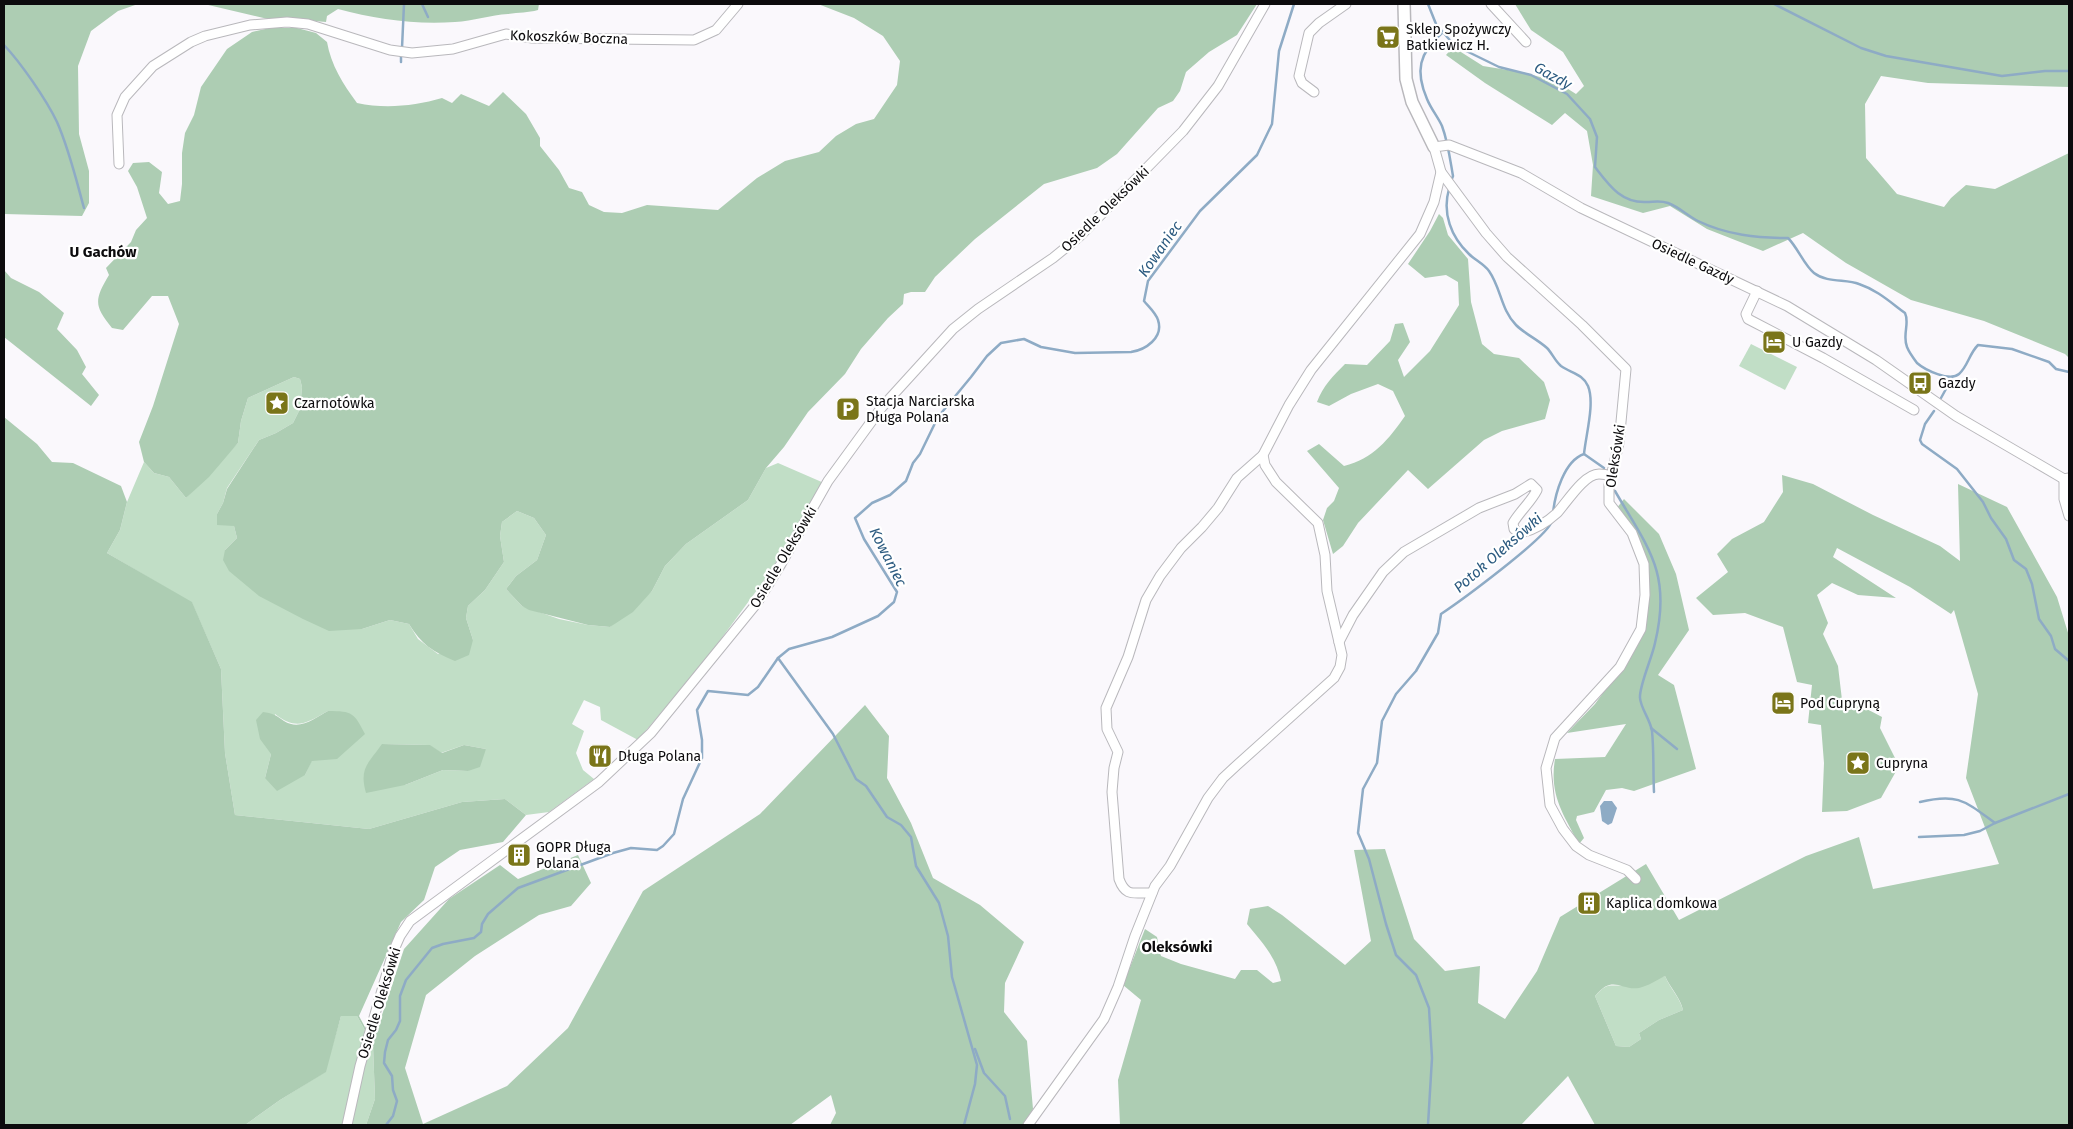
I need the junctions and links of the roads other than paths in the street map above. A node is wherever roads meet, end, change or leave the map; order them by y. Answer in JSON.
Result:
{"nodes":[{"id":1,"x":738,"y":4,"type":"edge"},
{"id":2,"x":1265,"y":4,"type":"edge"},
{"id":3,"x":1346,"y":4,"type":"edge"},
{"id":4,"x":1404,"y":4,"type":"edge"},
{"id":5,"x":1491,"y":4,"type":"edge"},
{"id":6,"x":1526,"y":42,"type":"dead end"},
{"id":7,"x":1314,"y":92,"type":"dead end"},
{"id":8,"x":1441,"y":146,"type":"junction"},
{"id":9,"x":119,"y":164,"type":"dead end"},
{"id":10,"x":1441,"y":172,"type":"junction"},
{"id":11,"x":1757,"y":292,"type":"junction"},
{"id":12,"x":1914,"y":410,"type":"dead end"},
{"id":13,"x":1263,"y":456,"type":"junction"},
{"id":14,"x":1611,"y":476,"type":"junction"},
{"id":15,"x":2067,"y":479,"type":"edge"},
{"id":16,"x":2069,"y":516,"type":"edge"},
{"id":17,"x":1338,"y":642,"type":"junction"},
{"id":18,"x":1636,"y":879,"type":"dead end"},
{"id":19,"x":1152,"y":894,"type":"junction"},
{"id":20,"x":347,"y":1125,"type":"edge"},
{"id":21,"x":1028,"y":1125,"type":"edge"}],
"edges":[{"from":1,"to":9,"type":"street","name":"Kokoszków Boczna"},
{"from":2,"to":20,"type":"street","name":"Osiedle Oleksówki"},
{"from":3,"to":7,"type":"street"},
{"from":4,"to":8,"type":"street"},
{"from":5,"to":6,"type":"street"},
{"from":8,"to":10,"type":"street","name":"Oleksówki"},
{"from":8,"to":11,"type":"street","name":"Osiedle Gazdy"},
{"from":10,"to":13,"type":"street"},
{"from":10,"to":14,"type":"street","name":"Oleksówki"},
{"from":11,"to":12,"type":"street"},
{"from":11,"to":15,"type":"street","name":"Osiedle Gazdy"},
{"from":13,"to":17,"type":"street"},
{"from":13,"to":19,"type":"street"},
{"from":14,"to":17,"type":"street"},
{"from":14,"to":18,"type":"street","name":"Oleksówki"},
{"from":15,"to":16,"type":"street"},
{"from":17,"to":19,"type":"street"},
{"from":19,"to":21,"type":"street"}]}
